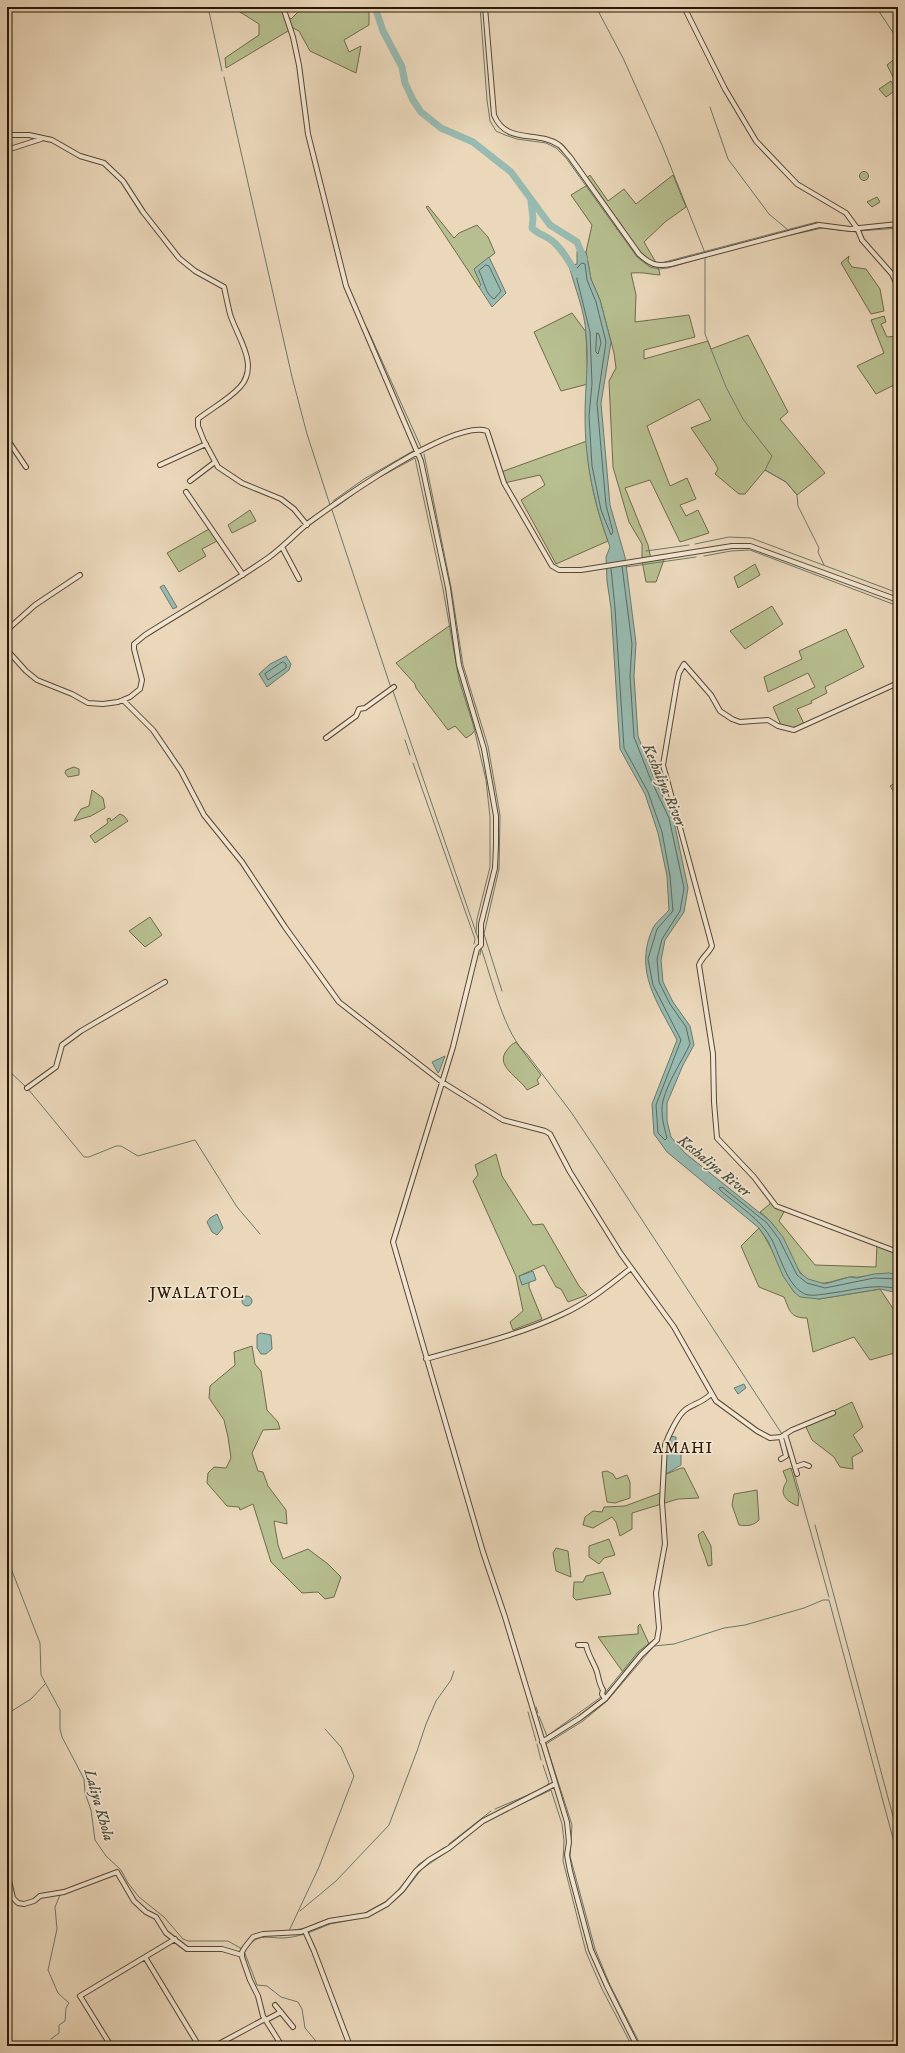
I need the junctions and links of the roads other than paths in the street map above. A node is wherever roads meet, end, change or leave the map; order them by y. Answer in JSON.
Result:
{"nodes":[{"id":1,"x":283,"y":7,"type":"edge"},
{"id":2,"x":485,"y":7,"type":"edge"},
{"id":3,"x":684,"y":7,"type":"edge"},
{"id":4,"x":7,"y":135,"type":"edge"},
{"id":5,"x":44,"y":139,"type":"junction"},
{"id":6,"x":7,"y":150,"type":"edge"},
{"id":7,"x":898,"y":224,"type":"edge"},
{"id":8,"x":858,"y":230,"type":"junction"},
{"id":9,"x":898,"y":287,"type":"edge"},
{"id":10,"x":7,"y":439,"type":"edge"},
{"id":11,"x":206,"y":444,"type":"junction"},
{"id":12,"x":418,"y":451,"type":"junction"},
{"id":13,"x":215,"y":462,"type":"junction"},
{"id":14,"x":160,"y":465,"type":"dead end"},
{"id":15,"x":26,"y":467,"type":"dead end"},
{"id":16,"x":190,"y":481,"type":"dead end"},
{"id":17,"x":186,"y":492,"type":"dead end"},
{"id":18,"x":307,"y":525,"type":"junction"},
{"id":19,"x":282,"y":547,"type":"junction"},
{"id":20,"x":242,"y":574,"type":"junction"},
{"id":21,"x":80,"y":575,"type":"dead end"},
{"id":22,"x":300,"y":579,"type":"dead end"},
{"id":23,"x":898,"y":600,"type":"edge"},
{"id":24,"x":7,"y":630,"type":"edge"},
{"id":25,"x":7,"y":650,"type":"edge"},
{"id":26,"x":898,"y":683,"type":"edge"},
{"id":27,"x":394,"y":687,"type":"dead end"},
{"id":28,"x":123,"y":700,"type":"junction"},
{"id":29,"x":326,"y":738,"type":"dead end"},
{"id":30,"x":165,"y":982,"type":"dead end"},
{"id":31,"x":442,"y":1082,"type":"junction"},
{"id":32,"x":27,"y":1088,"type":"dead end"},
{"id":33,"x":898,"y":1252,"type":"edge"},
{"id":34,"x":631,"y":1268,"type":"junction"},
{"id":35,"x":426,"y":1359,"type":"junction"},
{"id":36,"x":711,"y":1394,"type":"junction"},
{"id":37,"x":833,"y":1413,"type":"dead end"},
{"id":38,"x":786,"y":1434,"type":"junction"},
{"id":39,"x":781,"y":1437,"type":"junction"},
{"id":40,"x":781,"y":1459,"type":"dead end"},
{"id":41,"x":809,"y":1466,"type":"dead end"},
{"id":42,"x":796,"y":1467,"type":"junction"},
{"id":43,"x":797,"y":1474,"type":"dead end"},
{"id":44,"x":578,"y":1644,"type":"dead end"},
{"id":45,"x":605,"y":1699,"type":"junction"},
{"id":46,"x":542,"y":1742,"type":"junction"},
{"id":47,"x":555,"y":1784,"type":"junction"},
{"id":48,"x":7,"y":1872,"type":"edge"},
{"id":49,"x":305,"y":1931,"type":"junction"},
{"id":50,"x":175,"y":1939,"type":"junction"},
{"id":51,"x":242,"y":1954,"type":"junction"},
{"id":52,"x":145,"y":1957,"type":"junction"},
{"id":53,"x":276,"y":2005,"type":"dead end"},
{"id":54,"x":281,"y":2012,"type":"junction"},
{"id":55,"x":265,"y":2020,"type":"junction"},
{"id":56,"x":293,"y":2027,"type":"dead end"},
{"id":57,"x":111,"y":2046,"type":"edge"},
{"id":58,"x":198,"y":2046,"type":"edge"},
{"id":59,"x":215,"y":2046,"type":"edge"},
{"id":60,"x":282,"y":2046,"type":"edge"},
{"id":61,"x":350,"y":2046,"type":"edge"},
{"id":62,"x":637,"y":2046,"type":"edge"}],
"edges":[{"from":1,"to":12,"type":"street"},
{"from":2,"to":8,"type":"street"},
{"from":3,"to":8,"type":"street"},
{"from":4,"to":5,"type":"street"},
{"from":5,"to":6,"type":"street"},
{"from":5,"to":11,"type":"street"},
{"from":7,"to":8,"type":"street"},
{"from":8,"to":9,"type":"street"},
{"from":10,"to":15,"type":"street"},
{"from":11,"to":13,"type":"street"},
{"from":11,"to":14,"type":"street"},
{"from":12,"to":18,"type":"street"},
{"from":12,"to":23,"type":"street"},
{"from":12,"to":31,"type":"street"},
{"from":13,"to":16,"type":"street"},
{"from":13,"to":18,"type":"street"},
{"from":17,"to":20,"type":"street"},
{"from":18,"to":19,"type":"street"},
{"from":19,"to":20,"type":"street"},
{"from":19,"to":22,"type":"street"},
{"from":20,"to":28,"type":"street"},
{"from":21,"to":24,"type":"street"},
{"from":25,"to":28,"type":"street"},
{"from":26,"to":33,"type":"street"},
{"from":27,"to":29,"type":"street"},
{"from":28,"to":31,"type":"street"},
{"from":30,"to":32,"type":"street"},
{"from":31,"to":34,"type":"street"},
{"from":31,"to":35,"type":"street"},
{"from":34,"to":35,"type":"street"},
{"from":34,"to":36,"type":"street"},
{"from":35,"to":46,"type":"street"},
{"from":36,"to":39,"type":"street"},
{"from":36,"to":45,"type":"street"},
{"from":37,"to":38,"type":"street"},
{"from":38,"to":39,"type":"street"},
{"from":38,"to":42,"type":"street"},
{"from":39,"to":40,"type":"street"},
{"from":41,"to":42,"type":"street"},
{"from":42,"to":43,"type":"street"},
{"from":44,"to":45,"type":"street"},
{"from":45,"to":46,"type":"street"},
{"from":46,"to":47,"type":"street"},
{"from":47,"to":49,"type":"street"},
{"from":47,"to":62,"type":"street"},
{"from":48,"to":50,"type":"street"},
{"from":49,"to":51,"type":"street"},
{"from":49,"to":61,"type":"street"},
{"from":50,"to":51,"type":"street"},
{"from":50,"to":52,"type":"street"},
{"from":51,"to":55,"type":"street"},
{"from":52,"to":57,"type":"street"},
{"from":52,"to":58,"type":"street"},
{"from":53,"to":54,"type":"street"},
{"from":54,"to":55,"type":"street"},
{"from":54,"to":56,"type":"street"},
{"from":55,"to":59,"type":"street"},
{"from":55,"to":60,"type":"street"}]}
